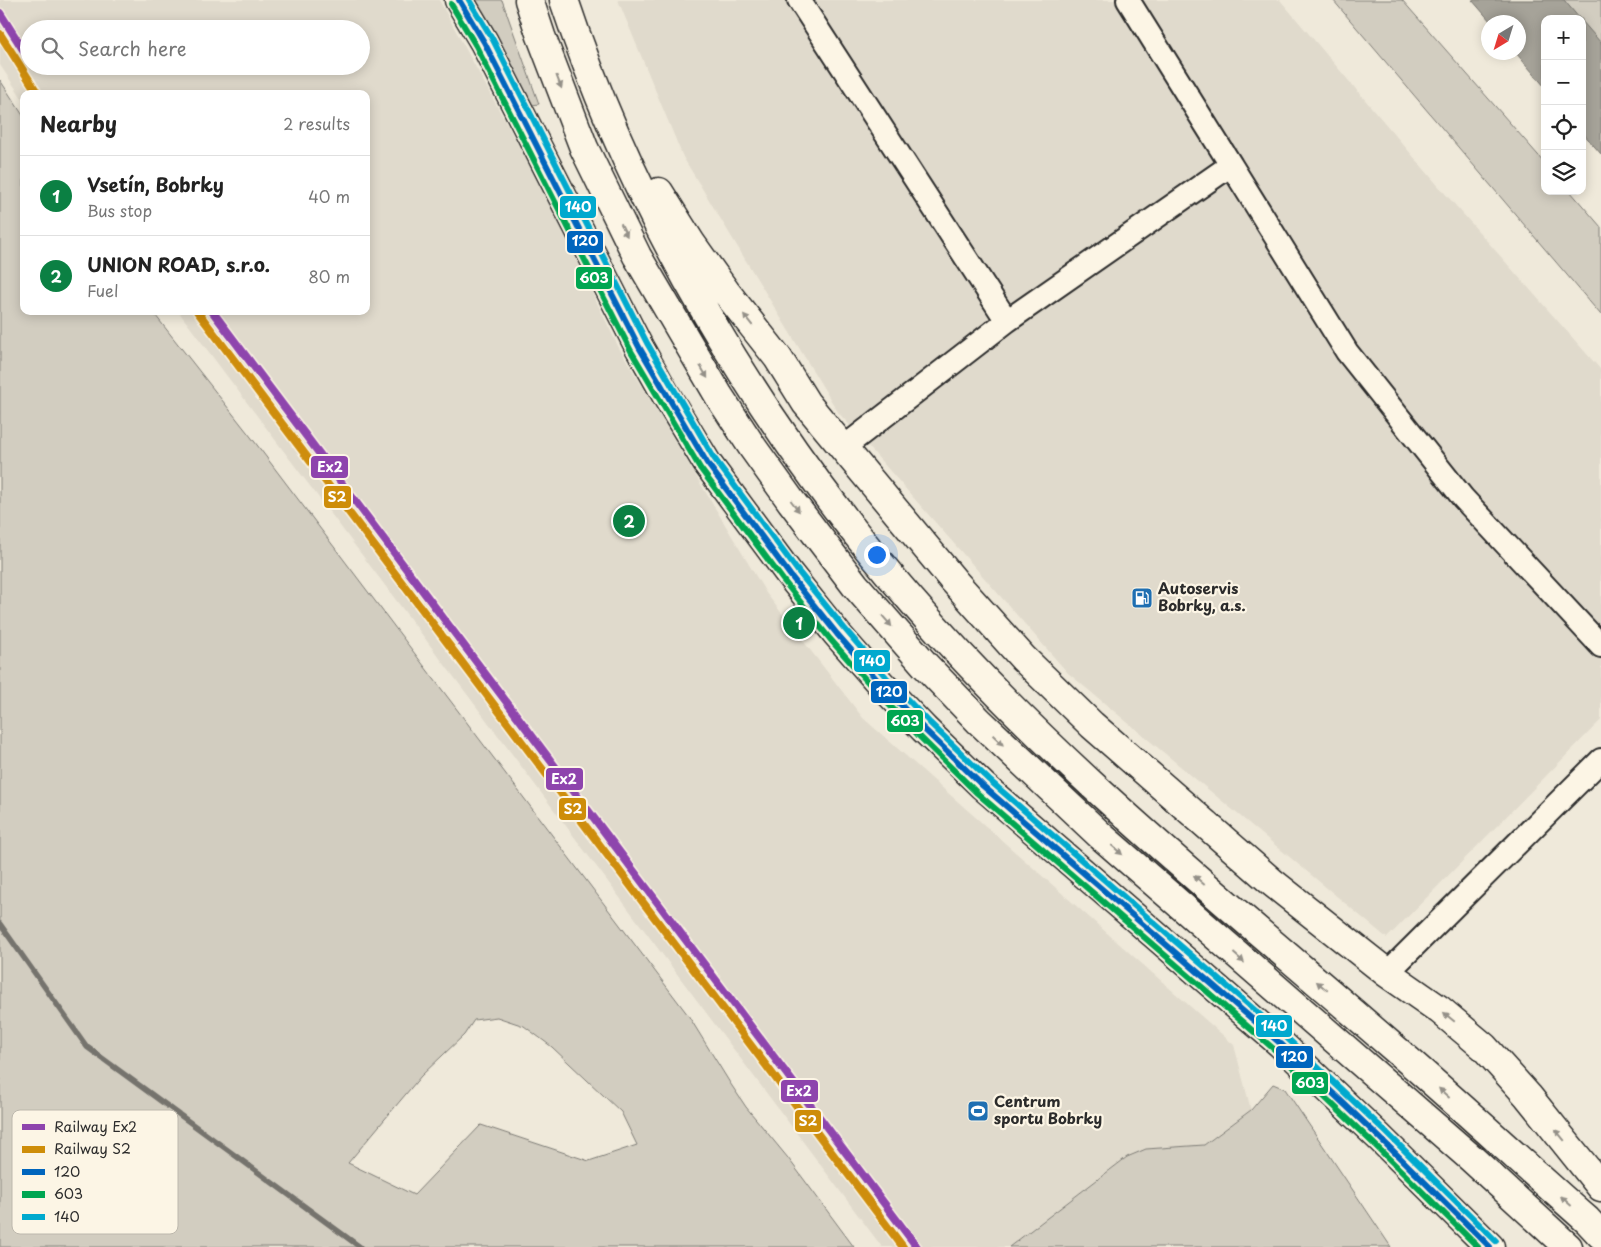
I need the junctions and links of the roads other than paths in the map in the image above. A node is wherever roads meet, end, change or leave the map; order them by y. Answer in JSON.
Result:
{"nodes":[{"id":1,"x":459,"y":0,"type":"edge"},
{"id":2,"x":522,"y":0,"type":"edge"},
{"id":3,"x":529,"y":0,"type":"edge"},
{"id":4,"x":564,"y":0,"type":"edge"},
{"id":5,"x":572,"y":0,"type":"edge"},
{"id":6,"x":800,"y":0,"type":"edge"},
{"id":7,"x":1128,"y":0,"type":"edge"},
{"id":8,"x":541,"y":36,"type":"junction"},
{"id":9,"x":1231,"y":166,"type":"junction"},
{"id":10,"x":1007,"y":321,"type":"junction"},
{"id":11,"x":842,"y":448,"type":"junction"},
{"id":12,"x":1601,"y":646,"type":"edge"},
{"id":13,"x":1601,"y":760,"type":"edge"},
{"id":14,"x":1387,"y":973,"type":"junction"},
{"id":15,"x":1601,"y":1187,"type":"edge"},
{"id":16,"x":1601,"y":1235,"type":"edge"},
{"id":17,"x":1490,"y":1247,"type":"edge"},
{"id":18,"x":1568,"y":1247,"type":"edge"}],
"edges":[{"from":1,"to":17,"type":"main road"},
{"from":2,"to":8,"type":"main road"},
{"from":3,"to":8,"type":"main road"},
{"from":16,"to":4,"type":"main road","one_way":true},
{"from":11,"to":5,"type":"main road","one_way":true},
{"from":6,"to":10,"type":"street"},
{"from":7,"to":9,"type":"street"},
{"from":8,"to":18,"type":"main road","one_way":true},
{"from":9,"to":10,"type":"street"},
{"from":9,"to":12,"type":"street"},
{"from":10,"to":11,"type":"street"},
{"from":11,"to":14,"type":"main road"},
{"from":13,"to":14,"type":"street"},
{"from":15,"to":14,"type":"main road","one_way":true}]}
